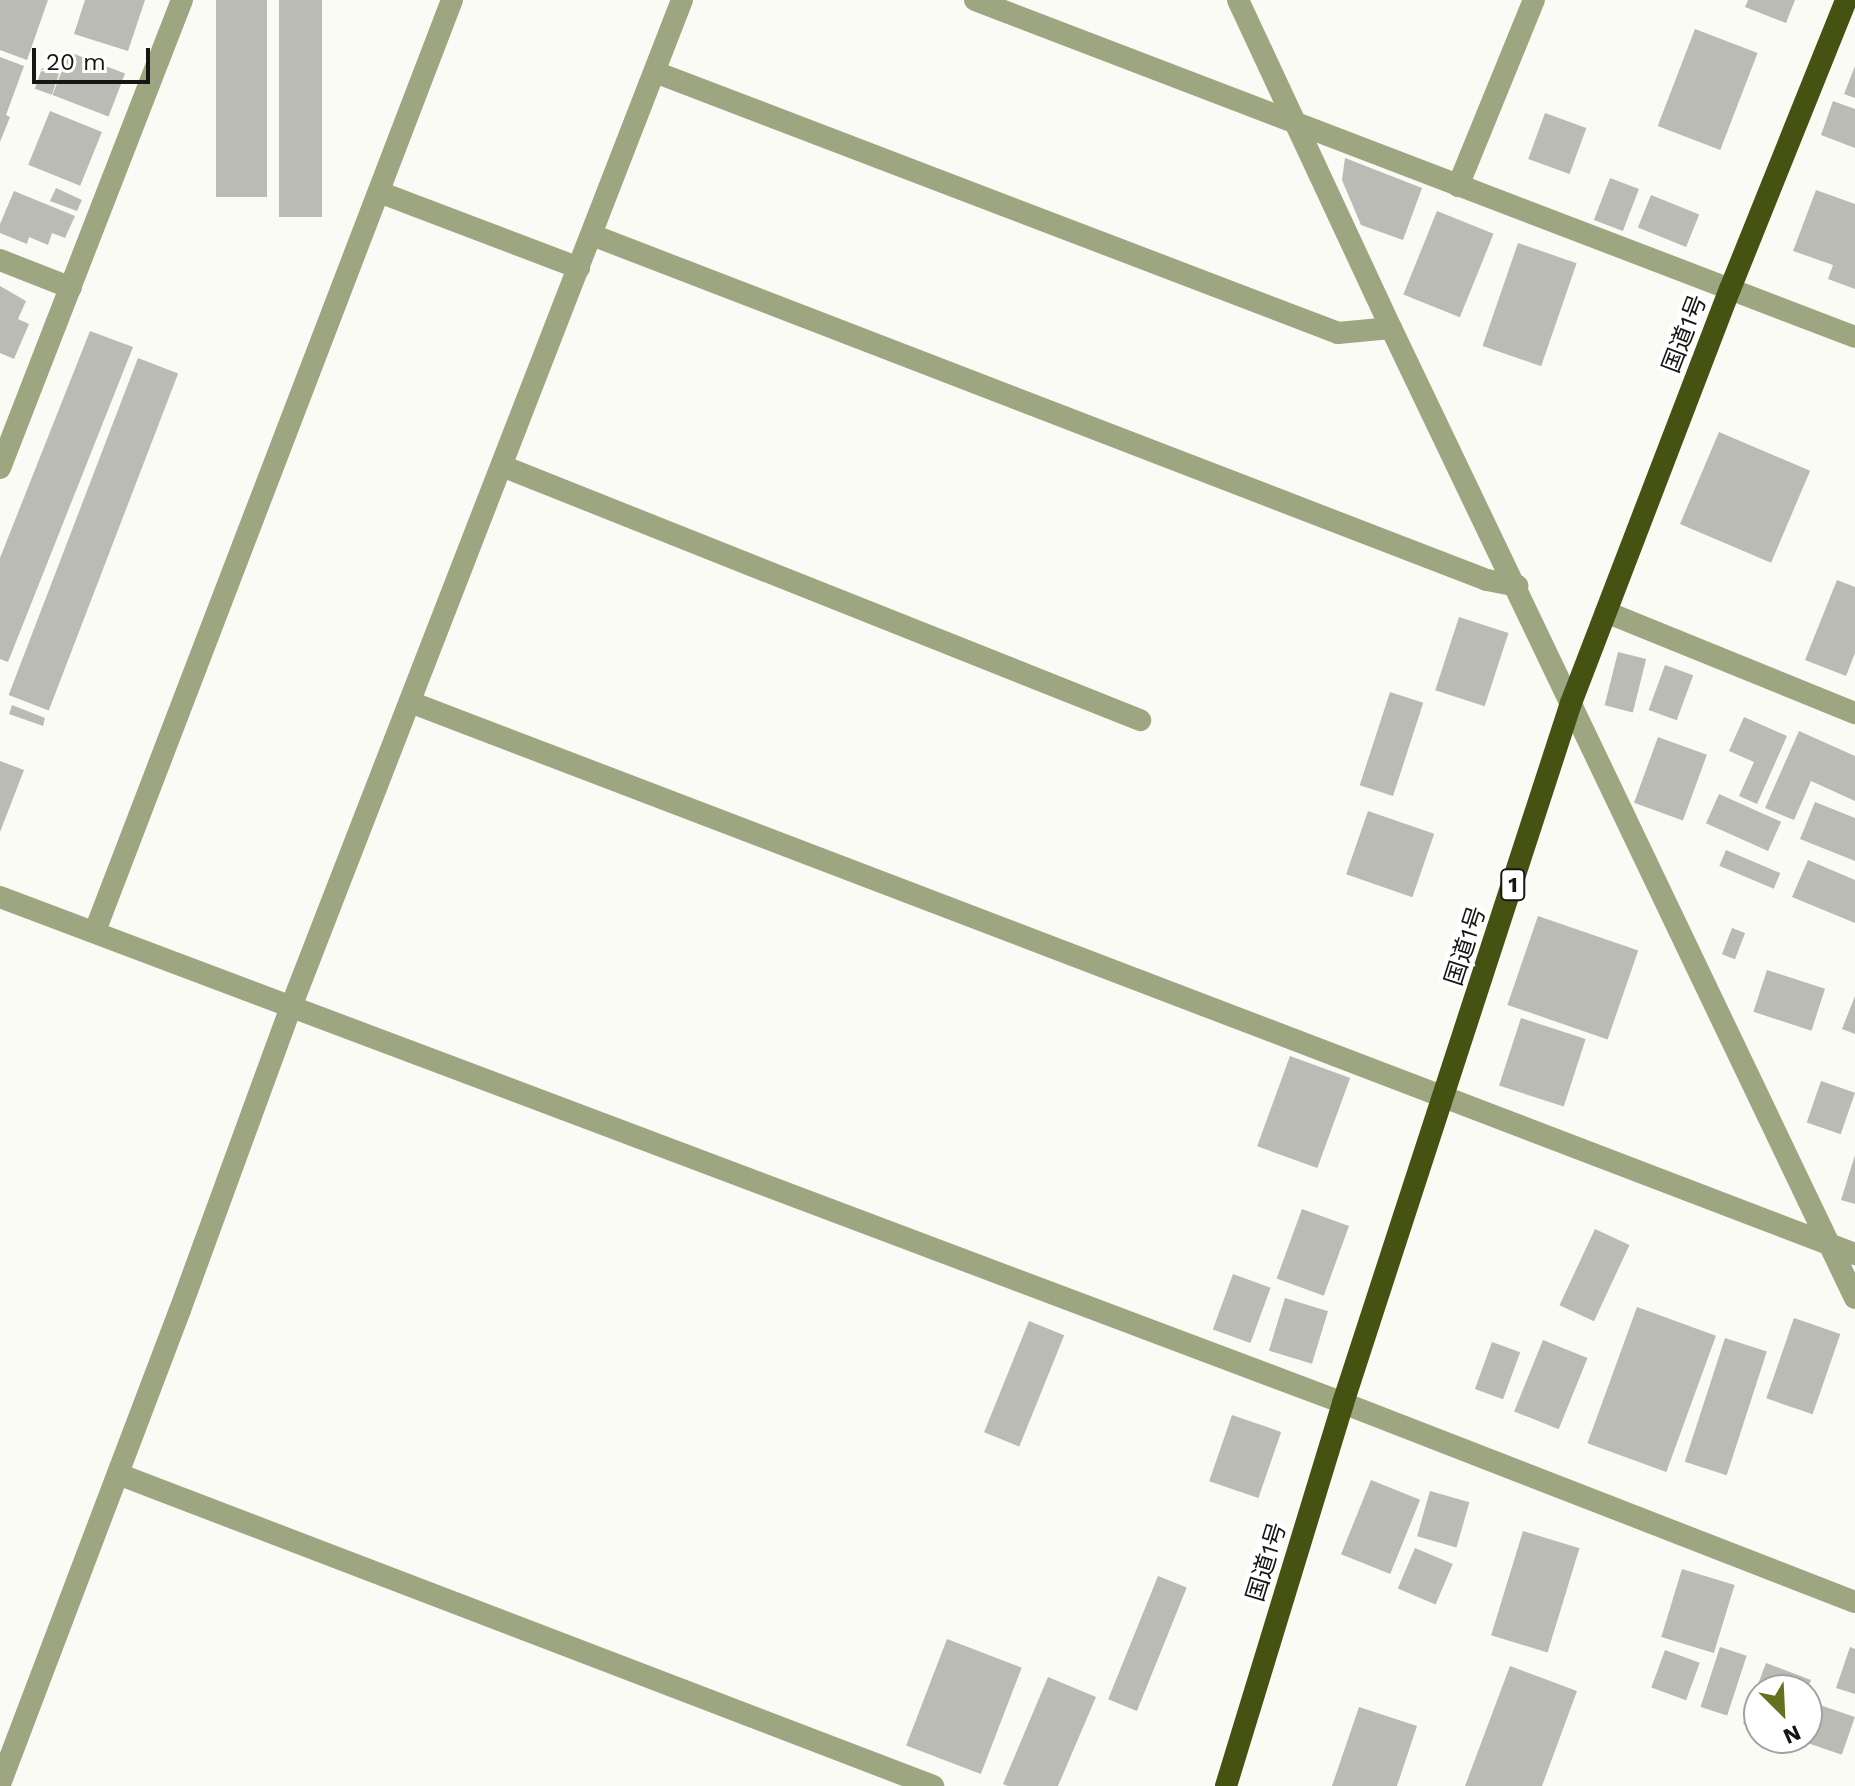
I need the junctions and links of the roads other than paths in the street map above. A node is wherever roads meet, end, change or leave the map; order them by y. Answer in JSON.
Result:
{"nodes":[{"id":1,"x":182,"y":0,"type":"edge"},
{"id":2,"x":452,"y":0,"type":"edge"},
{"id":3,"x":682,"y":0,"type":"edge"},
{"id":4,"x":975,"y":0,"type":"edge"},
{"id":5,"x":1238,"y":0,"type":"edge"},
{"id":6,"x":1534,"y":0,"type":"edge"},
{"id":7,"x":1846,"y":0,"type":"edge"},
{"id":8,"x":655,"y":72,"type":"junction"},
{"id":9,"x":1299,"y":127,"type":"junction"},
{"id":10,"x":1458,"y":186,"type":"junction"},
{"id":11,"x":379,"y":192,"type":"junction"},
{"id":12,"x":592,"y":235,"type":"junction"},
{"id":13,"x":0,"y":260,"type":"edge"},
{"id":14,"x":579,"y":268,"type":"junction"},
{"id":15,"x":71,"y":288,"type":"junction"},
{"id":16,"x":1730,"y":289,"type":"junction"},
{"id":17,"x":1391,"y":328,"type":"junction"},
{"id":18,"x":1855,"y":337,"type":"edge"},
{"id":19,"x":502,"y":466,"type":"junction"},
{"id":20,"x":0,"y":468,"type":"edge"},
{"id":21,"x":1517,"y":586,"type":"junction"},
{"id":22,"x":1606,"y":612,"type":"junction"},
{"id":23,"x":410,"y":702,"type":"junction"},
{"id":24,"x":1571,"y":703,"type":"junction"},
{"id":25,"x":1855,"y":713,"type":"edge"},
{"id":26,"x":1140,"y":720,"type":"dead end"},
{"id":27,"x":0,"y":897,"type":"edge"},
{"id":28,"x":95,"y":931,"type":"junction"},
{"id":29,"x":291,"y":1007,"type":"junction"},
{"id":30,"x":1446,"y":1095,"type":"junction"},
{"id":31,"x":1829,"y":1244,"type":"junction"},
{"id":32,"x":1855,"y":1254,"type":"edge"},
{"id":33,"x":1855,"y":1298,"type":"edge"},
{"id":34,"x":1343,"y":1403,"type":"junction"},
{"id":35,"x":118,"y":1474,"type":"junction"},
{"id":36,"x":1855,"y":1602,"type":"edge"},
{"id":37,"x":0,"y":1784,"type":"edge"},
{"id":38,"x":933,"y":1786,"type":"edge"},
{"id":39,"x":1226,"y":1786,"type":"edge"}],
"edges":[{"from":1,"to":15,"type":"street"},
{"from":2,"to":11,"type":"street"},
{"from":3,"to":8,"type":"street"},
{"from":4,"to":9,"type":"street"},
{"from":5,"to":9,"type":"street"},
{"from":6,"to":10,"type":"street"},
{"from":7,"to":16,"type":"highway","name":"国道1号","number":"1"},
{"from":8,"to":12,"type":"street"},
{"from":8,"to":17,"type":"street"},
{"from":9,"to":10,"type":"street"},
{"from":9,"to":17,"type":"street"},
{"from":10,"to":16,"type":"street"},
{"from":11,"to":14,"type":"street"},
{"from":11,"to":28,"type":"street"},
{"from":12,"to":14,"type":"street"},
{"from":12,"to":21,"type":"street"},
{"from":13,"to":15,"type":"street"},
{"from":14,"to":19,"type":"street"},
{"from":15,"to":20,"type":"street"},
{"from":16,"to":18,"type":"street"},
{"from":16,"to":22,"type":"highway","name":"国道1号","number":"1"},
{"from":17,"to":21,"type":"street"},
{"from":19,"to":23,"type":"street"},
{"from":19,"to":26,"type":"street"},
{"from":21,"to":24,"type":"street"},
{"from":22,"to":24,"type":"highway","name":"国道1号","number":"1"},
{"from":22,"to":25,"type":"street"},
{"from":23,"to":29,"type":"street"},
{"from":23,"to":30,"type":"street"},
{"from":24,"to":30,"type":"highway","name":"国道1号","number":"1"},
{"from":24,"to":31,"type":"street"},
{"from":27,"to":28,"type":"street"},
{"from":28,"to":29,"type":"street"},
{"from":29,"to":34,"type":"street"},
{"from":29,"to":35,"type":"street"},
{"from":30,"to":31,"type":"street"},
{"from":30,"to":34,"type":"highway","name":"国道1号","number":"1"},
{"from":31,"to":32,"type":"street"},
{"from":31,"to":33,"type":"street"},
{"from":34,"to":36,"type":"street"},
{"from":34,"to":39,"type":"highway","name":"国道1号","number":"1"},
{"from":35,"to":37,"type":"street"},
{"from":35,"to":38,"type":"street"}]}
